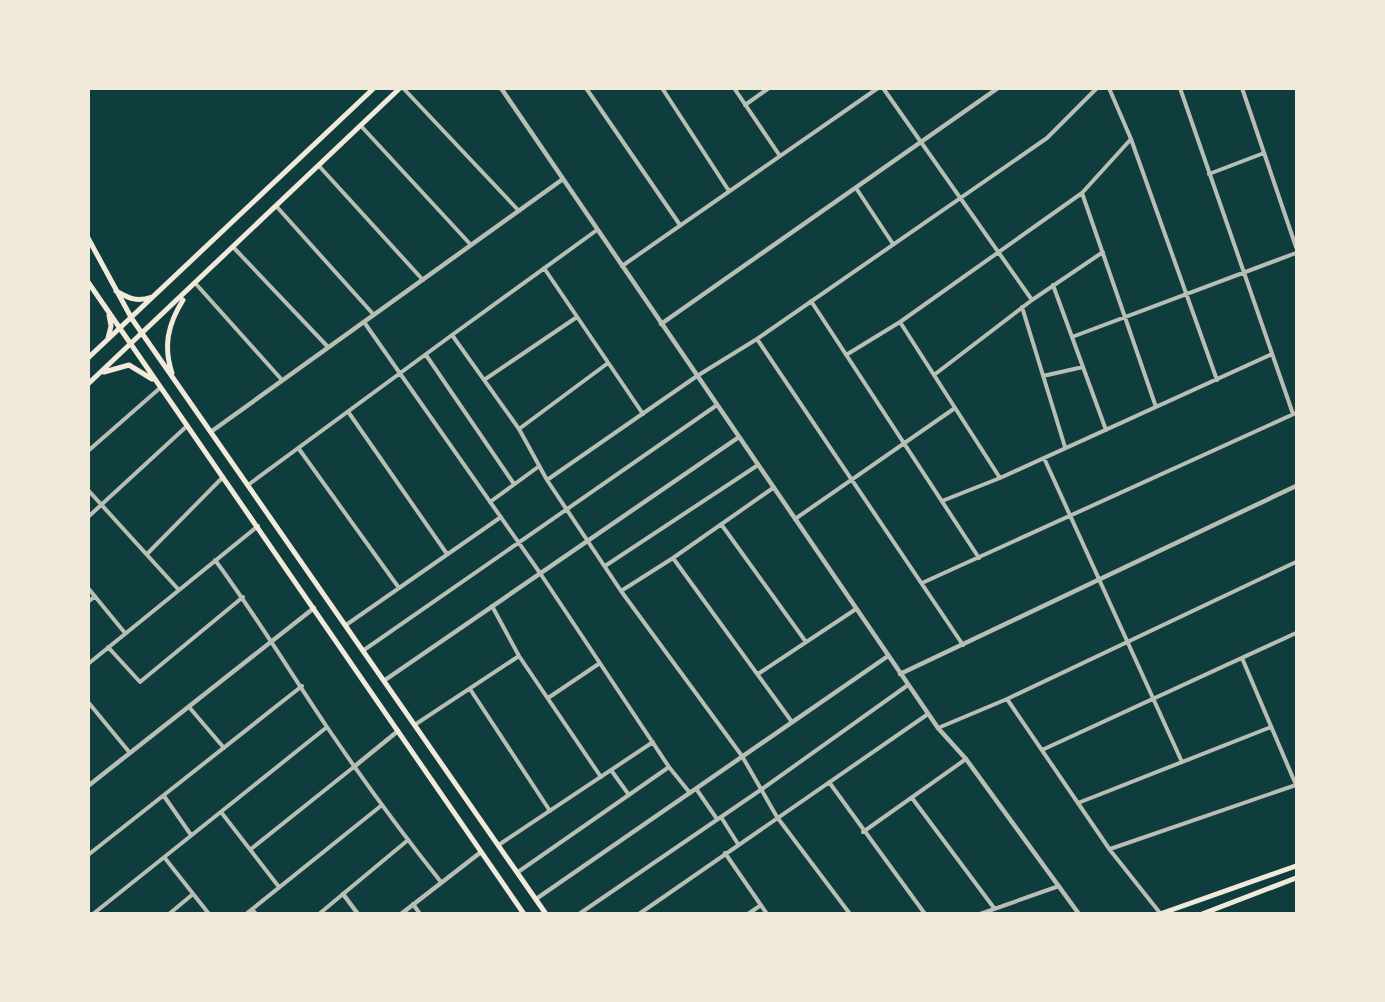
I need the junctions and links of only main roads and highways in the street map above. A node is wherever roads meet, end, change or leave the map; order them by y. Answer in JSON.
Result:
{"nodes":[{"id":1,"x":374,"y":88,"type":"edge"},
{"id":2,"x":401,"y":88,"type":"edge"},
{"id":3,"x":88,"y":238,"type":"edge"},
{"id":4,"x":89,"y":283,"type":"edge"},
{"id":5,"x":114,"y":290,"type":"junction"},
{"id":6,"x":188,"y":292,"type":"junction"},
{"id":7,"x":153,"y":296,"type":"junction"},
{"id":8,"x":108,"y":310,"type":"junction"},
{"id":9,"x":132,"y":319,"type":"junction"},
{"id":10,"x":119,"y":328,"type":"junction"},
{"id":11,"x":143,"y":335,"type":"junction"},
{"id":12,"x":105,"y":343,"type":"junction"},
{"id":13,"x":131,"y":345,"type":"junction"},
{"id":14,"x":88,"y":358,"type":"edge"},
{"id":15,"x":100,"y":374,"type":"junction"},
{"id":16,"x":174,"y":380,"type":"junction"},
{"id":17,"x":88,"y":384,"type":"edge"},
{"id":18,"x":159,"y":386,"type":"junction"},
{"id":19,"x":1296,"y":866,"type":"edge"},
{"id":20,"x":1296,"y":878,"type":"edge"},
{"id":21,"x":1160,"y":913,"type":"edge"},
{"id":22,"x":524,"y":914,"type":"edge"},
{"id":23,"x":546,"y":914,"type":"edge"},
{"id":24,"x":1202,"y":914,"type":"edge"}],
"edges":[{"from":1,"to":7,"type":"main road"},
{"from":2,"to":6,"type":"main road"},
{"from":3,"to":5,"type":"main road"},
{"from":4,"to":8,"type":"main road"},
{"from":5,"to":7,"type":"main road"},
{"from":5,"to":9,"type":"main road"},
{"from":6,"to":11,"type":"main road"},
{"from":6,"to":16,"type":"main road"},
{"from":7,"to":9,"type":"main road"},
{"from":8,"to":10,"type":"main road"},
{"from":8,"to":12,"type":"main road"},
{"from":9,"to":10,"type":"main road"},
{"from":9,"to":11,"type":"main road"},
{"from":10,"to":12,"type":"main road"},
{"from":10,"to":13,"type":"main road"},
{"from":11,"to":13,"type":"main road"},
{"from":11,"to":16,"type":"main road"},
{"from":12,"to":14,"type":"main road"},
{"from":13,"to":15,"type":"main road"},
{"from":13,"to":18,"type":"main road"},
{"from":15,"to":17,"type":"main road"},
{"from":15,"to":18,"type":"main road"},
{"from":16,"to":23,"type":"main road"},
{"from":18,"to":22,"type":"main road"},
{"from":19,"to":21,"type":"main road"},
{"from":20,"to":24,"type":"main road"}]}
